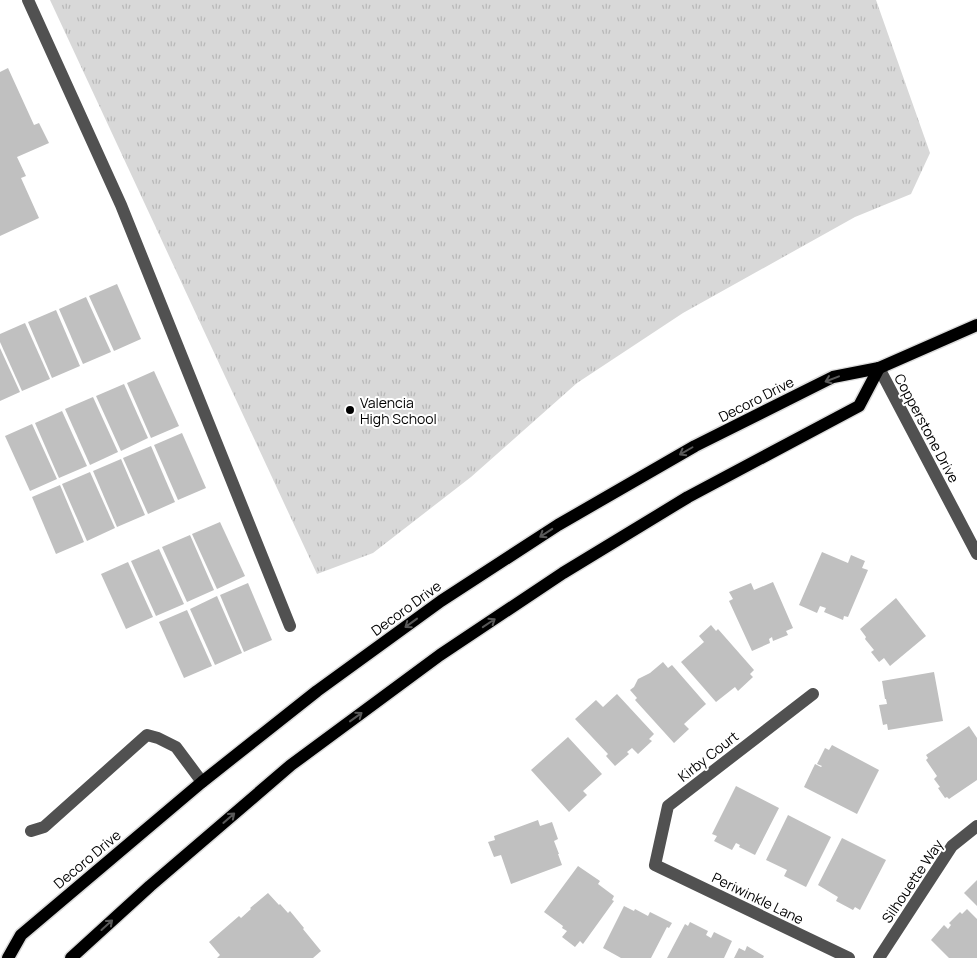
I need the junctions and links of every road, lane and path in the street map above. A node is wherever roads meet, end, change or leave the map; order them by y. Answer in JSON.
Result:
{"nodes":[{"id":1,"x":28,"y":0,"type":"edge"},
{"id":2,"x":977,"y":325,"type":"edge"},
{"id":3,"x":879,"y":368,"type":"junction"},
{"id":4,"x":977,"y":554,"type":"edge"},
{"id":5,"x":290,"y":626,"type":"dead end"},
{"id":6,"x":813,"y":694,"type":"dead end"},
{"id":7,"x":202,"y":782,"type":"junction"},
{"id":8,"x":977,"y":826,"type":"edge"},
{"id":9,"x":31,"y":831,"type":"dead end"},
{"id":10,"x":655,"y":865,"type":"joint"},
{"id":11,"x":8,"y":958,"type":"edge"},
{"id":12,"x":71,"y":958,"type":"edge"},
{"id":13,"x":849,"y":958,"type":"edge"},
{"id":14,"x":879,"y":958,"type":"edge"}],
"edges":[{"from":1,"to":5,"type":"street"},
{"from":2,"to":3,"type":"main road","name":"Decoro Drive"},
{"from":3,"to":4,"type":"street","name":"Copperstone Drive"},
{"from":3,"to":7,"type":"main road","name":"Decoro Drive","one_way":true},
{"from":12,"to":3,"type":"main road","one_way":true},
{"from":6,"to":10,"type":"street","name":"Kirby Court"},
{"from":7,"to":9,"type":"street"},
{"from":7,"to":11,"type":"main road","name":"Decoro Drive"},
{"from":8,"to":14,"type":"street","name":"Silhouette Way"},
{"from":10,"to":13,"type":"street","name":"Periwinkle Lane"}]}
